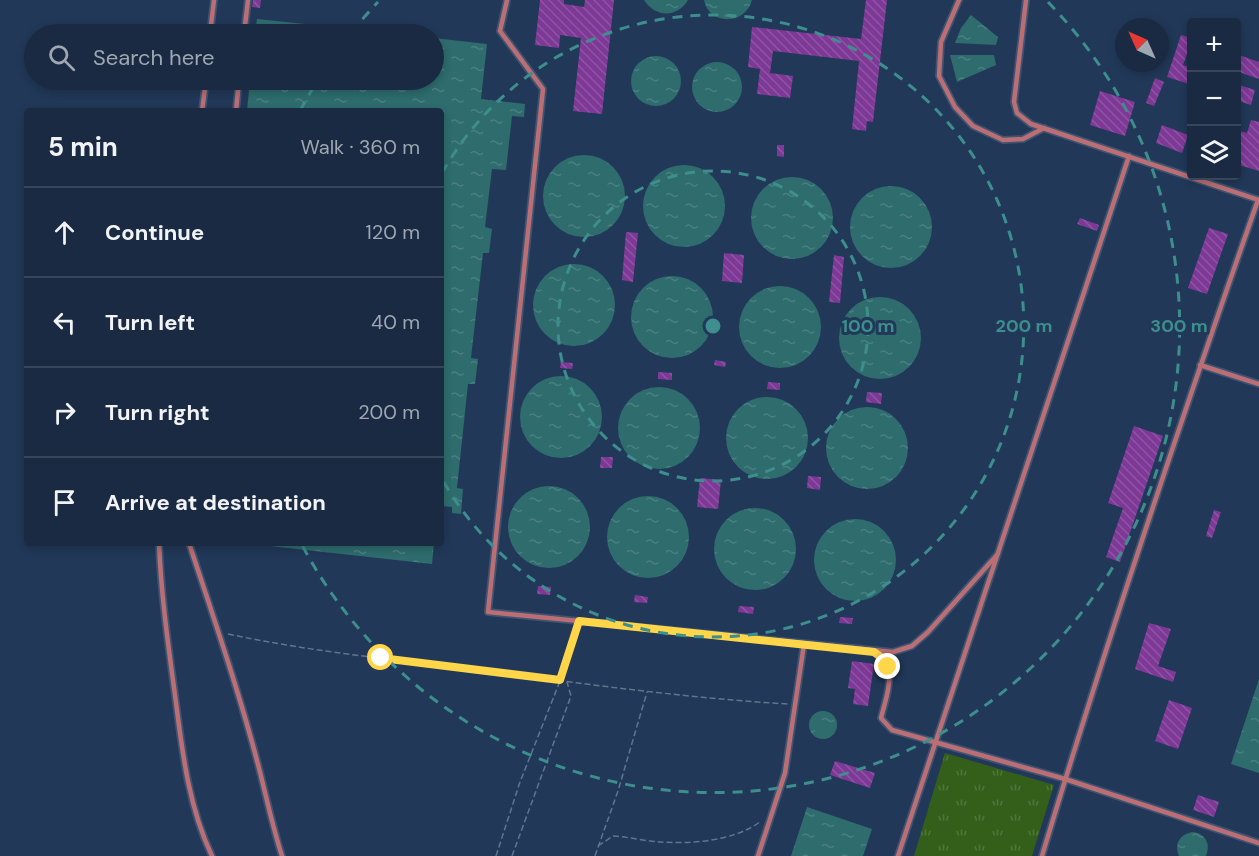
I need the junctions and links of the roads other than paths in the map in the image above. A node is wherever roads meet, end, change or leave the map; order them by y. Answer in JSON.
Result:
{"nodes":[{"id":1,"x":214,"y":0,"type":"edge"},
{"id":2,"x":248,"y":0,"type":"edge"},
{"id":3,"x":507,"y":0,"type":"edge"},
{"id":4,"x":959,"y":0,"type":"edge"},
{"id":5,"x":1026,"y":0,"type":"edge"},
{"id":6,"x":211,"y":24,"type":"edge"},
{"id":7,"x":245,"y":24,"type":"edge"},
{"id":8,"x":205,"y":90,"type":"edge"},
{"id":9,"x":238,"y":90,"type":"edge"},
{"id":10,"x":202,"y":108,"type":"edge"},
{"id":11,"x":236,"y":108,"type":"edge"},
{"id":12,"x":1044,"y":128,"type":"junction"},
{"id":13,"x":1129,"y":156,"type":"junction"},
{"id":14,"x":1259,"y":200,"type":"edge"},
{"id":15,"x":1200,"y":365,"type":"junction"},
{"id":16,"x":1259,"y":384,"type":"edge"},
{"id":17,"x":159,"y":546,"type":"edge"},
{"id":18,"x":190,"y":546,"type":"edge"},
{"id":19,"x":997,"y":555,"type":"junction"},
{"id":20,"x":804,"y":644,"type":"junction"},
{"id":21,"x":874,"y":652,"type":"junction"},
{"id":22,"x":935,"y":743,"type":"junction"},
{"id":23,"x":1065,"y":779,"type":"junction"},
{"id":24,"x":1259,"y":843,"type":"edge"},
{"id":25,"x":212,"y":856,"type":"edge"},
{"id":26,"x":282,"y":856,"type":"edge"},
{"id":27,"x":758,"y":856,"type":"edge"},
{"id":28,"x":898,"y":856,"type":"edge"},
{"id":29,"x":1042,"y":856,"type":"edge"}],
"edges":[{"from":1,"to":6,"type":"lane"},
{"from":2,"to":7,"type":"lane"},
{"from":3,"to":20,"type":"lane"},
{"from":4,"to":12,"type":"lane"},
{"from":5,"to":12,"type":"lane"},
{"from":8,"to":10,"type":"lane"},
{"from":9,"to":11,"type":"lane"},
{"from":12,"to":13,"type":"lane"},
{"from":13,"to":14,"type":"lane"},
{"from":13,"to":19,"type":"lane"},
{"from":14,"to":15,"type":"lane"},
{"from":15,"to":16,"type":"lane"},
{"from":15,"to":23,"type":"lane"},
{"from":17,"to":25,"type":"lane"},
{"from":18,"to":26,"type":"lane"},
{"from":19,"to":21,"type":"lane"},
{"from":19,"to":22,"type":"lane"},
{"from":20,"to":21,"type":"lane"},
{"from":20,"to":27,"type":"lane"},
{"from":21,"to":22,"type":"lane"},
{"from":22,"to":23,"type":"lane"},
{"from":22,"to":28,"type":"lane"},
{"from":23,"to":24,"type":"lane"},
{"from":23,"to":29,"type":"lane"}]}
